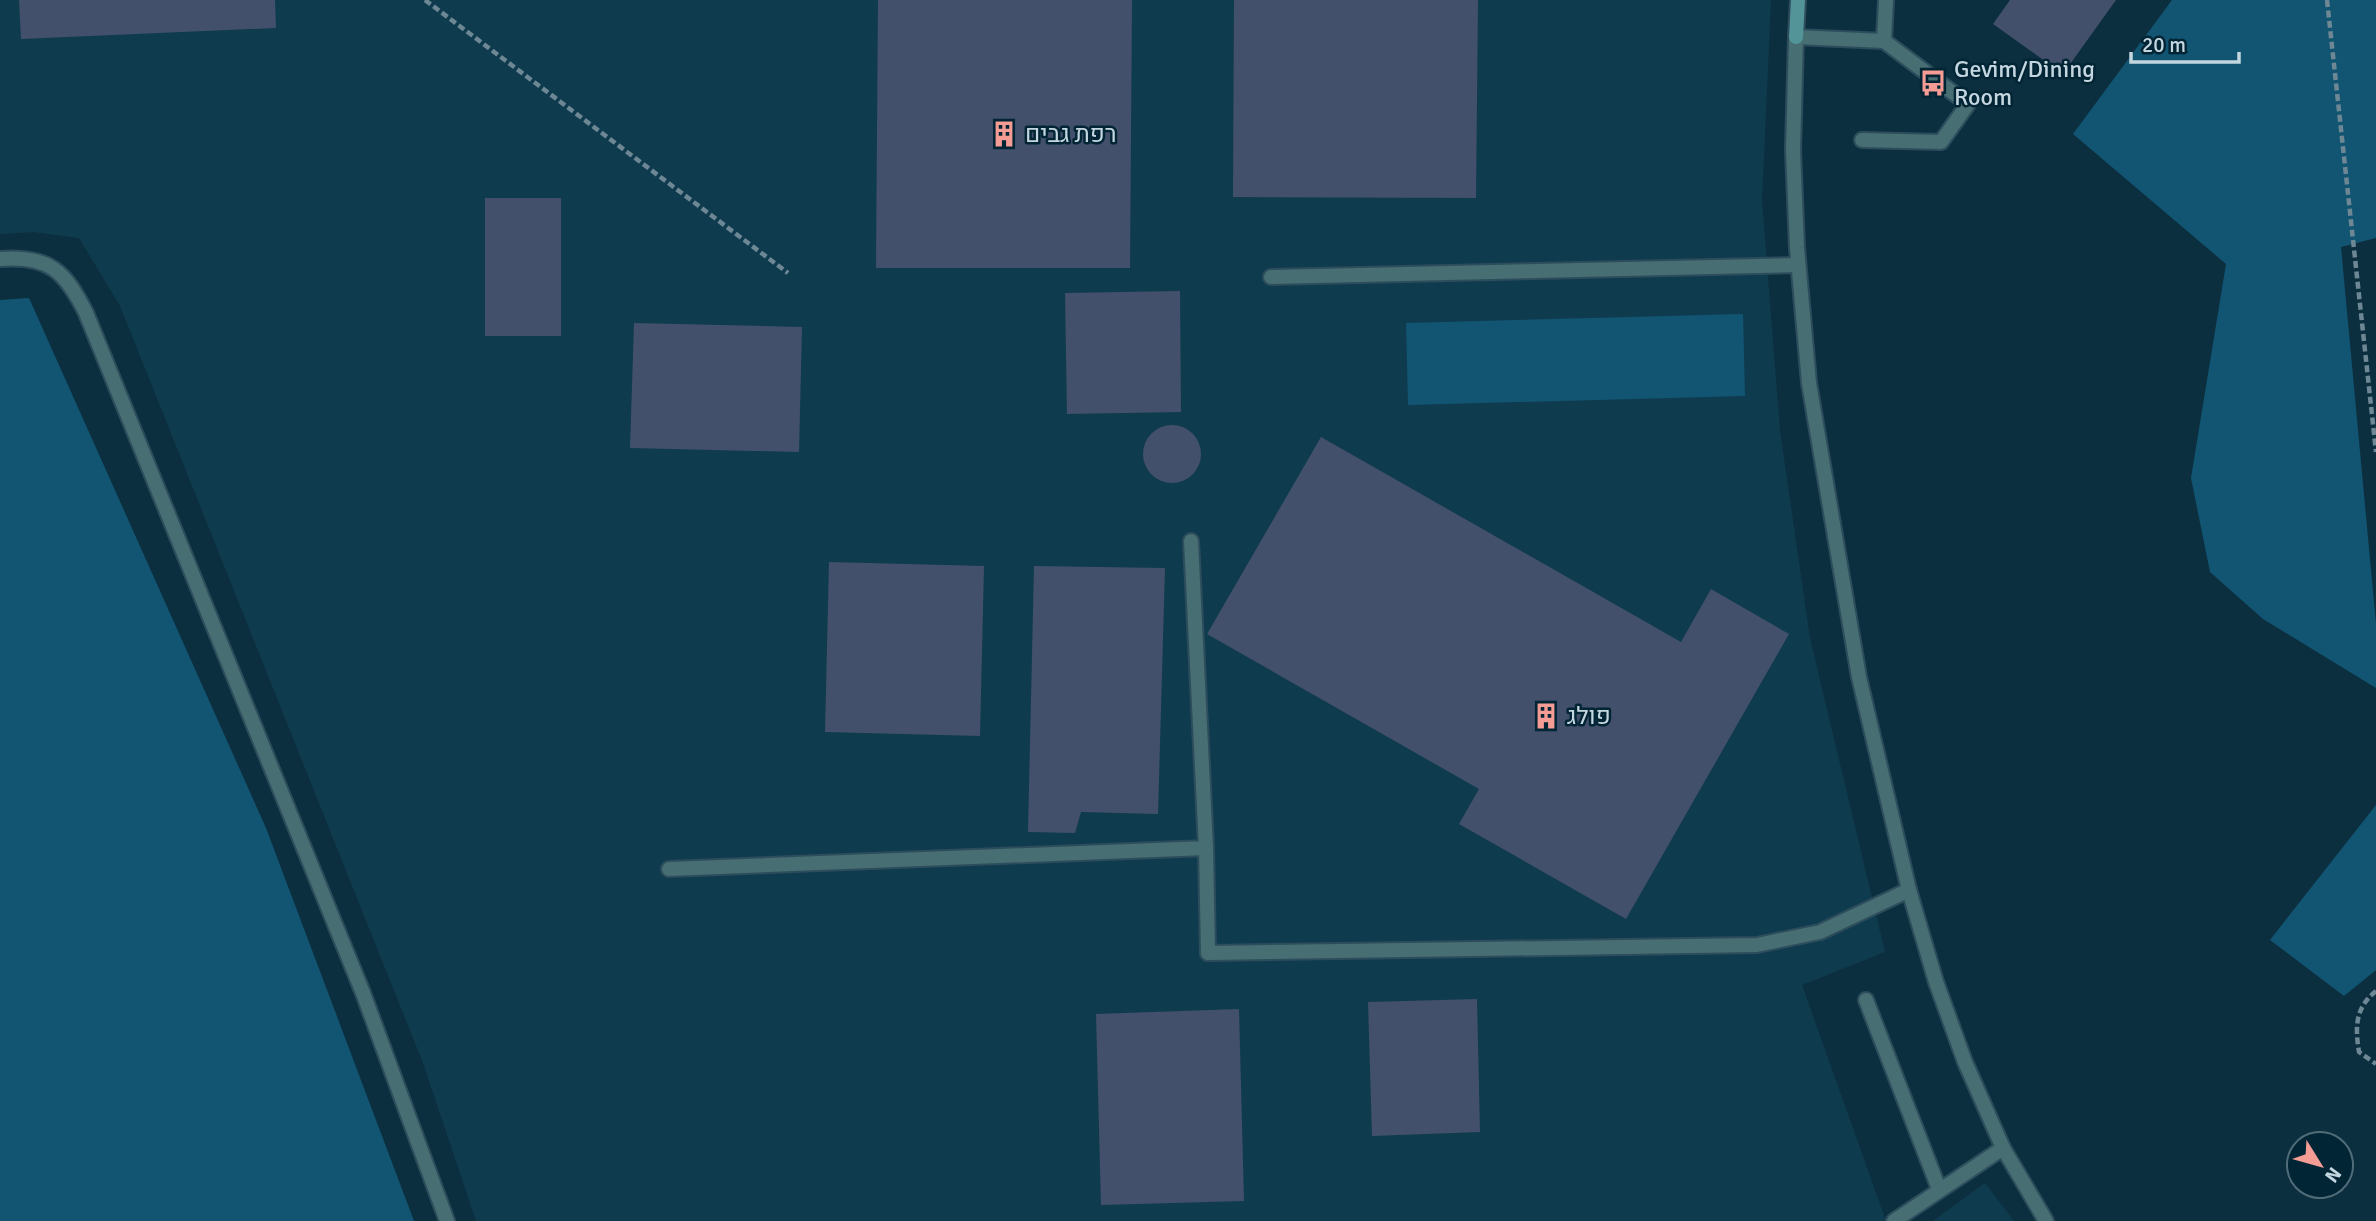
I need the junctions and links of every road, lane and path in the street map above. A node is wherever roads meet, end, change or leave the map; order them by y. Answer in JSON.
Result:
{"nodes":[{"id":1,"x":425,"y":0,"type":"edge"},
{"id":2,"x":1798,"y":0,"type":"edge"},
{"id":3,"x":1886,"y":0,"type":"edge"},
{"id":4,"x":2327,"y":0,"type":"edge"},
{"id":5,"x":1796,"y":37,"type":"junction"},
{"id":6,"x":1884,"y":41,"type":"junction"},
{"id":7,"x":1862,"y":140,"type":"dead end"},
{"id":8,"x":0,"y":259,"type":"edge"},
{"id":9,"x":1798,"y":265,"type":"junction"},
{"id":10,"x":788,"y":273,"type":"dead end"},
{"id":11,"x":1270,"y":277,"type":"dead end"},
{"id":12,"x":2376,"y":452,"type":"edge"},
{"id":13,"x":1191,"y":541,"type":"dead end"},
{"id":14,"x":1206,"y":848,"type":"junction"},
{"id":15,"x":670,"y":869,"type":"dead end"},
{"id":16,"x":1909,"y":890,"type":"junction"},
{"id":17,"x":2376,"y":991,"type":"edge"},
{"id":18,"x":1866,"y":1000,"type":"dead end"},
{"id":19,"x":2376,"y":1064,"type":"edge"},
{"id":20,"x":2003,"y":1148,"type":"junction"},
{"id":21,"x":1940,"y":1189,"type":"junction"},
{"id":22,"x":447,"y":1221,"type":"edge"},
{"id":23,"x":1894,"y":1221,"type":"edge"},
{"id":24,"x":2046,"y":1221,"type":"edge"}],
"edges":[{"from":1,"to":10,"type":"path"},
{"from":2,"to":5,"type":"street"},
{"from":3,"to":6,"type":"street"},
{"from":4,"to":12,"type":"path"},
{"from":5,"to":6,"type":"street"},
{"from":5,"to":9,"type":"street"},
{"from":6,"to":7,"type":"street"},
{"from":8,"to":22,"type":"street"},
{"from":9,"to":11,"type":"street"},
{"from":9,"to":16,"type":"street"},
{"from":13,"to":14,"type":"street"},
{"from":14,"to":15,"type":"street"},
{"from":14,"to":16,"type":"street"},
{"from":16,"to":20,"type":"street"},
{"from":17,"to":19,"type":"path"},
{"from":18,"to":21,"type":"street"},
{"from":20,"to":21,"type":"street"},
{"from":20,"to":24,"type":"street"},
{"from":21,"to":23,"type":"street"}]}
